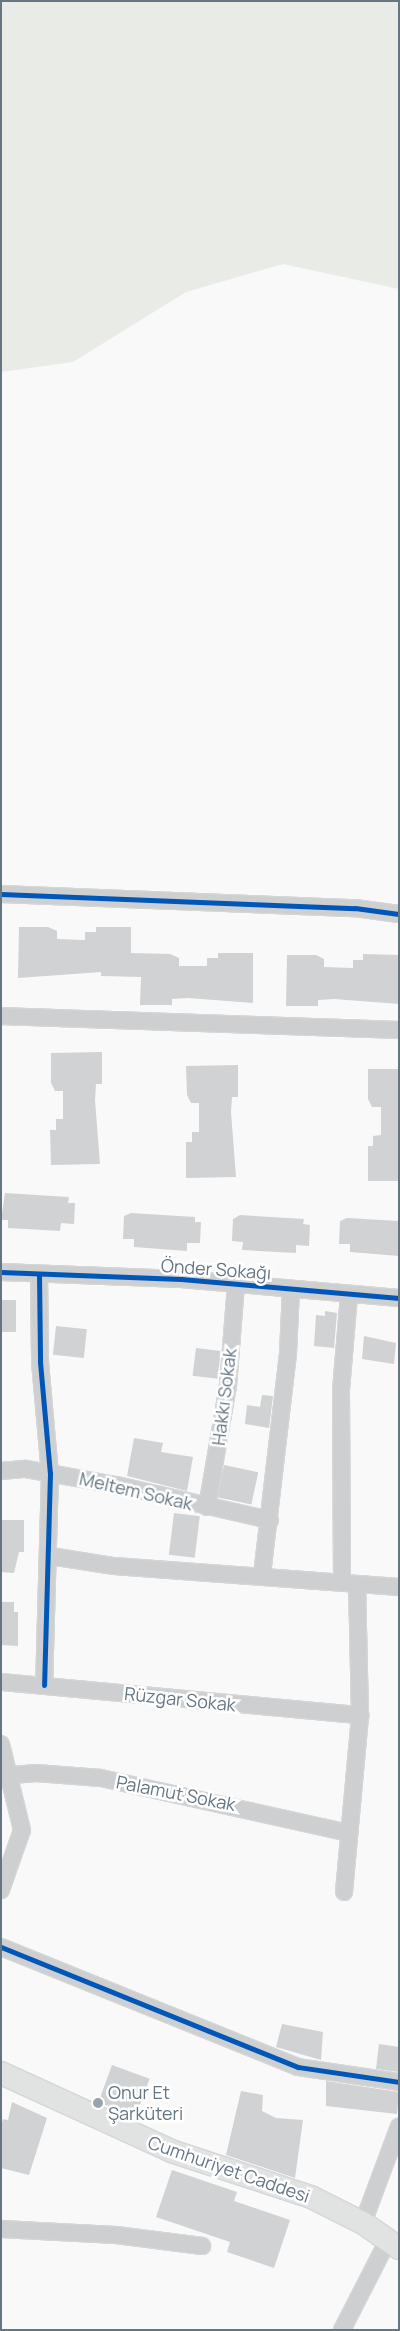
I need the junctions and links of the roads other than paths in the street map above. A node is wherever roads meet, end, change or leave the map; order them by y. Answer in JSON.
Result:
{"nodes":[{"id":1,"x":1,"y":894,"type":"edge"},
{"id":2,"x":399,"y":914,"type":"edge"},
{"id":3,"x":1,"y":1016,"type":"edge"},
{"id":4,"x":399,"y":1030,"type":"edge"},
{"id":5,"x":1,"y":1272,"type":"edge"},
{"id":6,"x":39,"y":1274,"type":"junction"},
{"id":7,"x":236,"y":1285,"type":"junction"},
{"id":8,"x":291,"y":1288,"type":"junction"},
{"id":9,"x":349,"y":1295,"type":"junction"},
{"id":10,"x":399,"y":1298,"type":"edge"},
{"id":11,"x":1,"y":1471,"type":"edge"},
{"id":12,"x":50,"y":1473,"type":"junction"},
{"id":13,"x":207,"y":1507,"type":"junction"},
{"id":14,"x":270,"y":1520,"type":"junction"},
{"id":15,"x":50,"y":1556,"type":"junction"},
{"id":16,"x":262,"y":1574,"type":"junction"},
{"id":17,"x":350,"y":1583,"type":"junction"},
{"id":18,"x":399,"y":1587,"type":"edge"},
{"id":19,"x":1,"y":1682,"type":"edge"},
{"id":20,"x":44,"y":1685,"type":"junction"},
{"id":21,"x":360,"y":1715,"type":"junction"},
{"id":22,"x":1,"y":1744,"type":"edge"},
{"id":23,"x":5,"y":1775,"type":"edge"},
{"id":24,"x":349,"y":1832,"type":"junction"},
{"id":25,"x":1,"y":1890,"type":"edge"},
{"id":26,"x":344,"y":1892,"type":"dead end"},
{"id":27,"x":1,"y":1948,"type":"edge"},
{"id":28,"x":1,"y":2073,"type":"edge"},
{"id":29,"x":399,"y":2082,"type":"edge"},
{"id":30,"x":399,"y":2126,"type":"edge"},
{"id":31,"x":363,"y":2223,"type":"junction"},
{"id":32,"x":1,"y":2229,"type":"edge"},
{"id":33,"x":394,"y":2244,"type":"edge"},
{"id":34,"x":202,"y":2246,"type":"dead end"},
{"id":35,"x":342,"y":2330,"type":"edge"}],
"edges":[{"from":1,"to":2,"type":"street"},
{"from":3,"to":4,"type":"street"},
{"from":5,"to":6,"type":"street","name":"Önder Sokağı"},
{"from":6,"to":7,"type":"street","name":"Önder Sokağı"},
{"from":6,"to":12,"type":"street"},
{"from":7,"to":8,"type":"street","name":"Önder Sokağı"},
{"from":7,"to":13,"type":"street","name":"Hakkı Sokak"},
{"from":8,"to":9,"type":"street","name":"Önder Sokağı"},
{"from":8,"to":14,"type":"street"},
{"from":9,"to":10,"type":"street","name":"Önder Sokağı"},
{"from":9,"to":17,"type":"street"},
{"from":11,"to":12,"type":"street","name":"Meltem Sokak"},
{"from":12,"to":13,"type":"street","name":"Meltem Sokak"},
{"from":12,"to":15,"type":"street"},
{"from":13,"to":14,"type":"street","name":"Meltem Sokak"},
{"from":14,"to":16,"type":"street"},
{"from":15,"to":16,"type":"street"},
{"from":15,"to":20,"type":"street"},
{"from":16,"to":17,"type":"street"},
{"from":17,"to":18,"type":"street"},
{"from":17,"to":21,"type":"street"},
{"from":19,"to":20,"type":"street","name":"Rüzgar Sokak"},
{"from":20,"to":21,"type":"street","name":"Rüzgar Sokak"},
{"from":21,"to":24,"type":"street"},
{"from":22,"to":23,"type":"street"},
{"from":23,"to":24,"type":"street","name":"Palamut Sokak"},
{"from":23,"to":25,"type":"street"},
{"from":24,"to":26,"type":"street"},
{"from":27,"to":29,"type":"street"},
{"from":28,"to":31,"type":"main road","name":"Cumhuriyet Caddesi"},
{"from":30,"to":31,"type":"street"},
{"from":31,"to":33,"type":"main road","name":"Cumhuriyet Caddesi"},
{"from":32,"to":34,"type":"street"},
{"from":33,"to":35,"type":"street"}]}
